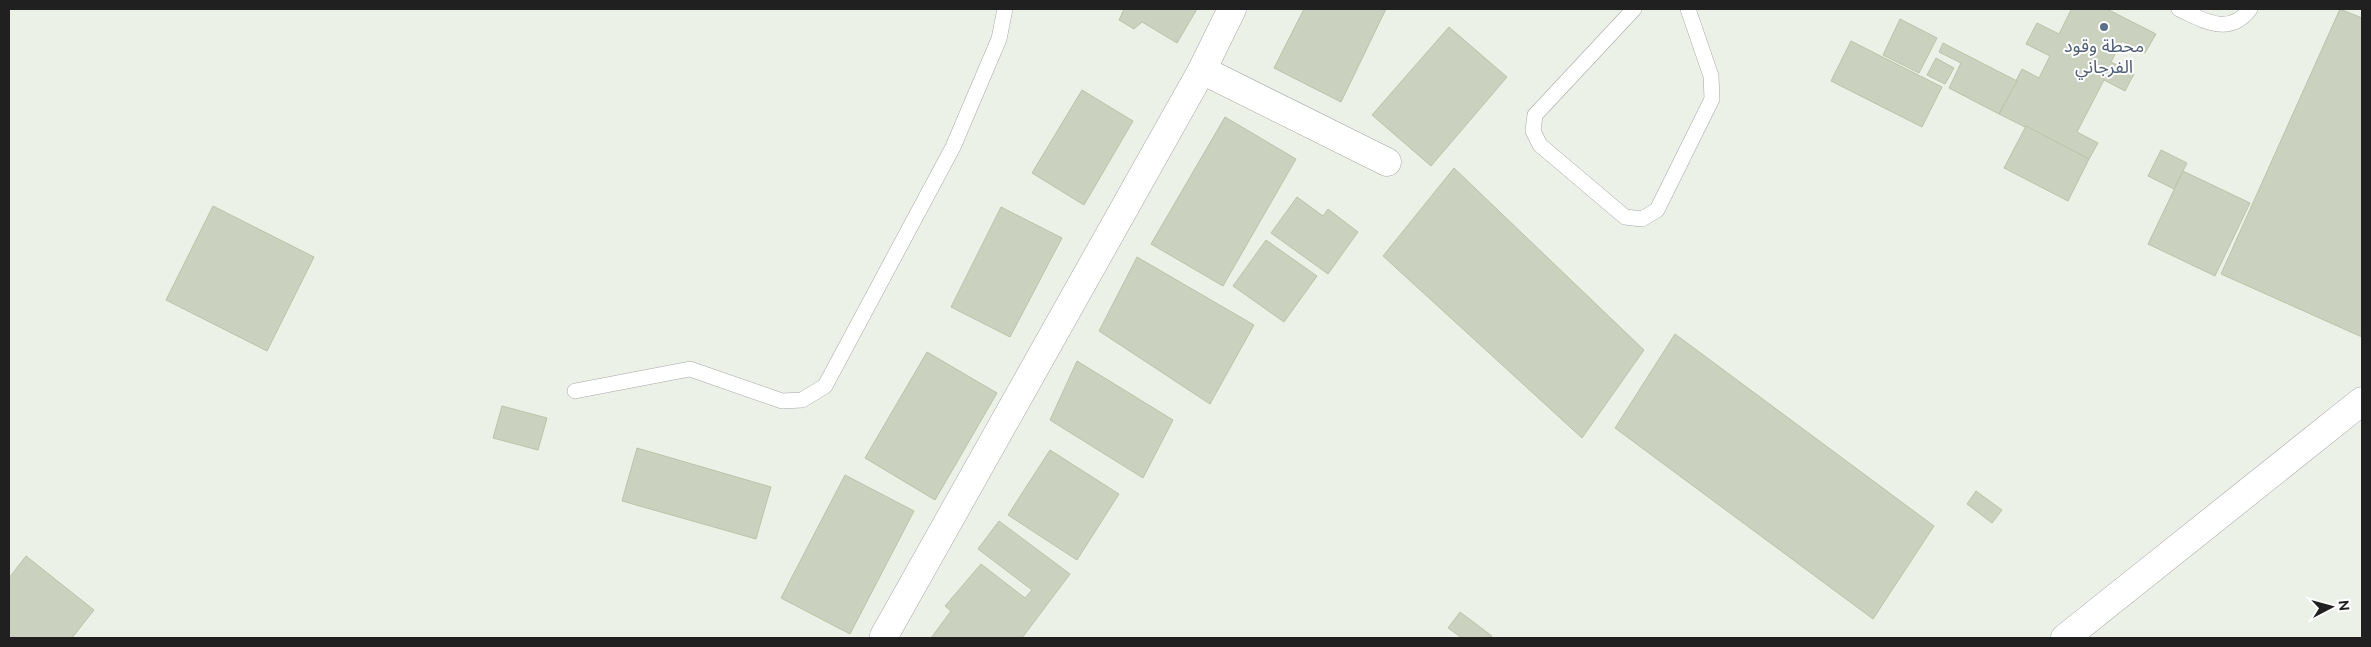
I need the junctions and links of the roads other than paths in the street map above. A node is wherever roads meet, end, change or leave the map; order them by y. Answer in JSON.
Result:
{"nodes":[{"id":1,"x":1005,"y":9,"type":"edge"},
{"id":2,"x":1232,"y":9,"type":"edge"},
{"id":3,"x":1634,"y":9,"type":"edge"},
{"id":4,"x":1688,"y":9,"type":"edge"},
{"id":5,"x":2179,"y":9,"type":"edge"},
{"id":6,"x":2250,"y":9,"type":"edge"},
{"id":7,"x":1202,"y":70,"type":"junction"},
{"id":8,"x":1387,"y":162,"type":"dead end"},
{"id":9,"x":574,"y":391,"type":"dead end"},
{"id":10,"x":2362,"y":400,"type":"edge"},
{"id":11,"x":884,"y":636,"type":"dead end"},
{"id":12,"x":2065,"y":638,"type":"edge"}],
"edges":[{"from":1,"to":9,"type":"lane"},
{"from":2,"to":7,"type":"street"},
{"from":3,"to":4,"type":"lane"},
{"from":5,"to":6,"type":"lane"},
{"from":7,"to":8,"type":"street"},
{"from":7,"to":11,"type":"street"},
{"from":10,"to":12,"type":"street"}]}
